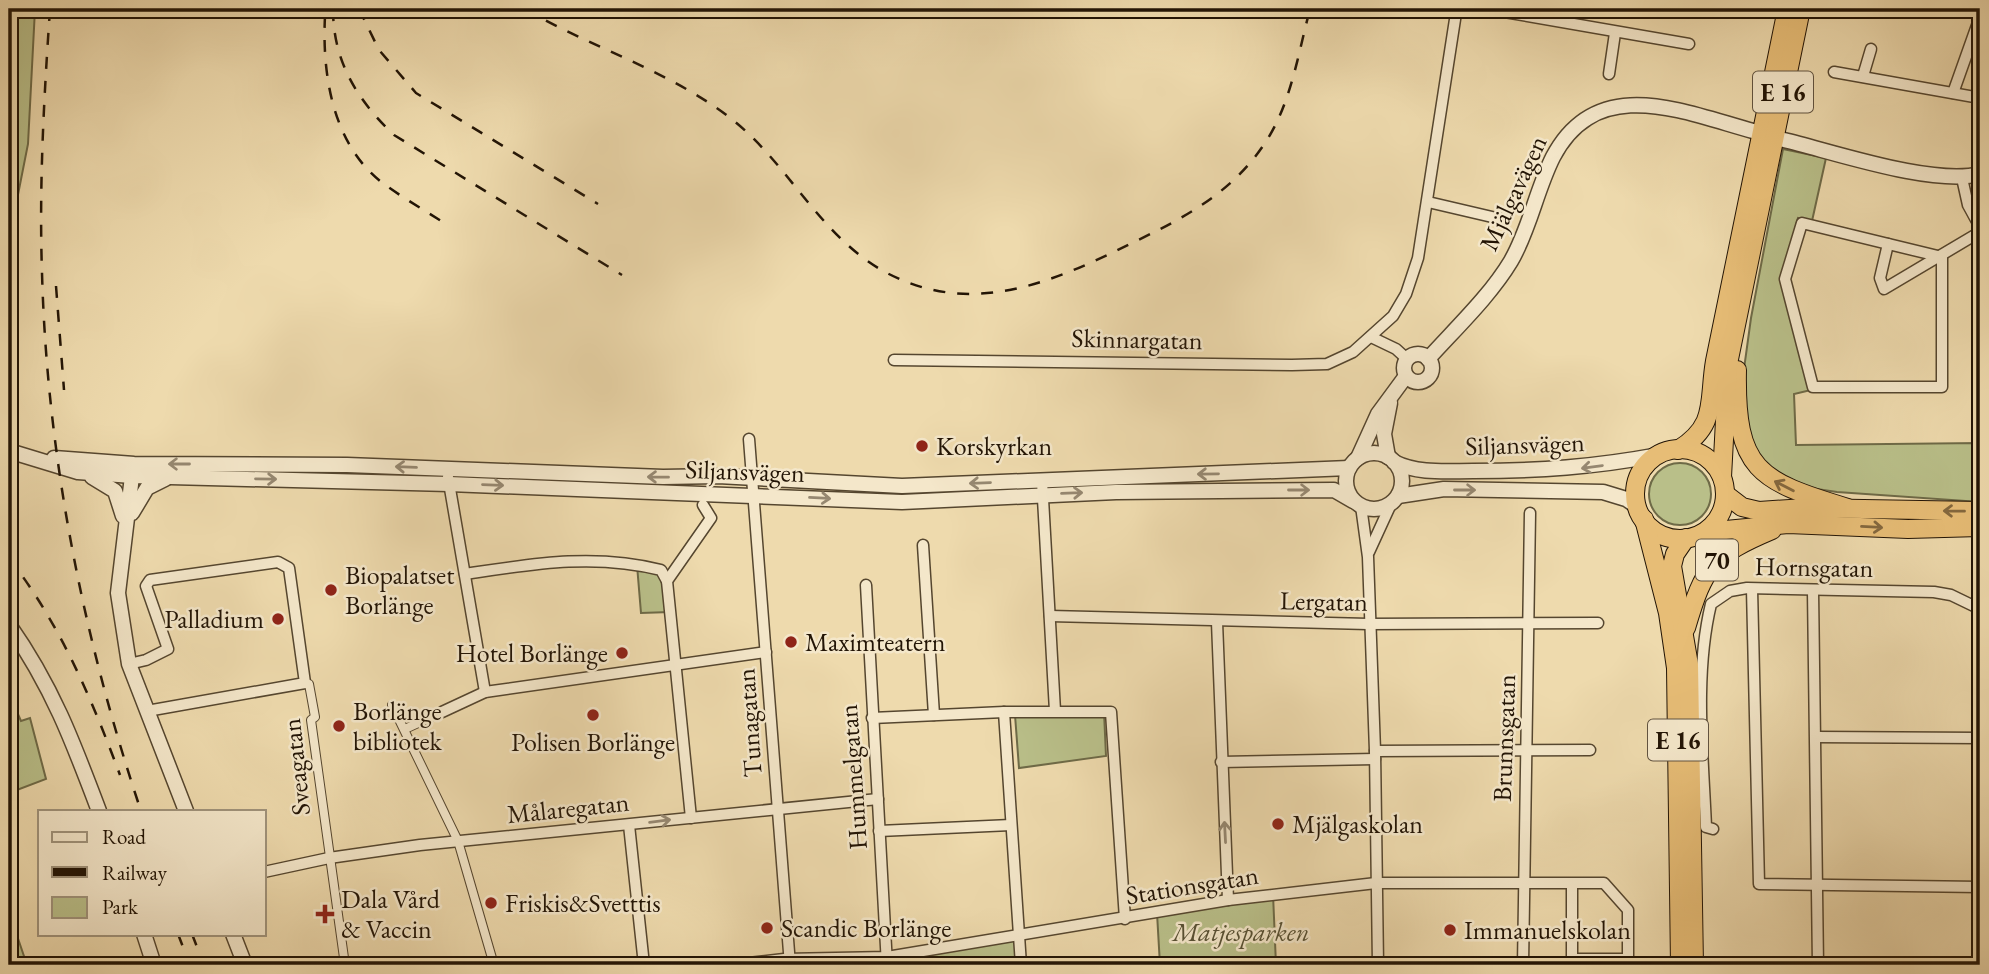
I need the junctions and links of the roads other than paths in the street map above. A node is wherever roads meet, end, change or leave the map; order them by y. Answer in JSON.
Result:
{"nodes":[{"id":1,"x":1460,"y":9,"type":"edge"},
{"id":2,"x":1487,"y":9,"type":"edge"},
{"id":3,"x":1787,"y":9,"type":"edge"},
{"id":4,"x":1801,"y":9,"type":"edge"},
{"id":5,"x":1980,"y":17,"type":"edge"},
{"id":6,"x":1615,"y":33,"type":"junction"},
{"id":7,"x":1689,"y":44,"type":"dead end"},
{"id":8,"x":1871,"y":49,"type":"dead end"},
{"id":9,"x":1834,"y":72,"type":"dead end"},
{"id":10,"x":1609,"y":74,"type":"dead end"},
{"id":11,"x":1864,"y":76,"type":"junction"},
{"id":12,"x":1953,"y":93,"type":"junction"},
{"id":13,"x":1980,"y":98,"type":"edge"},
{"id":14,"x":1753,"y":131,"type":"dead end"},
{"id":15,"x":1784,"y":140,"type":"dead end"},
{"id":16,"x":1980,"y":174,"type":"edge"},
{"id":17,"x":1962,"y":178,"type":"junction"},
{"id":18,"x":1428,"y":202,"type":"junction"},
{"id":19,"x":1505,"y":220,"type":"dead end"},
{"id":20,"x":1980,"y":230,"type":"edge"},
{"id":21,"x":1888,"y":244,"type":"junction"},
{"id":22,"x":1942,"y":257,"type":"junction"},
{"id":23,"x":1740,"y":304,"type":"junction"},
{"id":24,"x":1371,"y":337,"type":"junction"},
{"id":25,"x":1407,"y":359,"type":"junction"},
{"id":26,"x":1428,"y":359,"type":"junction"},
{"id":27,"x":894,"y":360,"type":"dead end"},
{"id":28,"x":1406,"y":376,"type":"junction"},
{"id":29,"x":1393,"y":395,"type":"junction"},
{"id":30,"x":749,"y":439,"type":"dead end"},
{"id":31,"x":1678,"y":450,"type":"junction"},
{"id":32,"x":12,"y":452,"type":"edge"},
{"id":33,"x":1659,"y":455,"type":"junction"},
{"id":34,"x":1391,"y":459,"type":"junction"},
{"id":35,"x":1354,"y":463,"type":"junction"},
{"id":36,"x":133,"y":470,"type":"junction"},
{"id":37,"x":78,"y":472,"type":"junction"},
{"id":38,"x":173,"y":476,"type":"junction"},
{"id":39,"x":448,"y":476,"type":"junction"},
{"id":40,"x":751,"y":478,"type":"junction"},
{"id":41,"x":1723,"y":486,"type":"junction"},
{"id":42,"x":1043,"y":488,"type":"junction"},
{"id":43,"x":752,"y":496,"type":"junction"},
{"id":44,"x":1394,"y":500,"type":"junction"},
{"id":45,"x":1357,"y":503,"type":"junction"},
{"id":46,"x":703,"y":505,"type":"dead end"},
{"id":47,"x":1848,"y":508,"type":"junction"},
{"id":48,"x":1980,"y":511,"type":"edge"},
{"id":49,"x":1530,"y":513,"type":"dead end"},
{"id":50,"x":1641,"y":513,"type":"junction"},
{"id":51,"x":1787,"y":523,"type":"junction"},
{"id":52,"x":1980,"y":527,"type":"edge"},
{"id":53,"x":125,"y":529,"type":"junction"},
{"id":54,"x":1704,"y":532,"type":"junction"},
{"id":55,"x":1686,"y":538,"type":"junction"},
{"id":56,"x":923,"y":545,"type":"dead end"},
{"id":57,"x":1368,"y":557,"type":"junction"},
{"id":58,"x":465,"y":575,"type":"junction"},
{"id":59,"x":667,"y":581,"type":"junction"},
{"id":60,"x":866,"y":585,"type":"dead end"},
{"id":61,"x":1752,"y":589,"type":"junction"},
{"id":62,"x":1813,"y":591,"type":"junction"},
{"id":63,"x":1980,"y":609,"type":"edge"},
{"id":64,"x":1051,"y":617,"type":"junction"},
{"id":65,"x":1217,"y":622,"type":"junction"},
{"id":66,"x":1598,"y":623,"type":"dead end"},
{"id":67,"x":1368,"y":624,"type":"junction"},
{"id":68,"x":1530,"y":624,"type":"junction"},
{"id":69,"x":9,"y":625,"type":"edge"},
{"id":70,"x":1685,"y":632,"type":"junction"},
{"id":71,"x":766,"y":652,"type":"junction"},
{"id":72,"x":129,"y":664,"type":"junction"},
{"id":73,"x":676,"y":664,"type":"junction"},
{"id":74,"x":305,"y":683,"type":"junction"},
{"id":75,"x":485,"y":692,"type":"junction"},
{"id":76,"x":392,"y":705,"type":"dead end"},
{"id":77,"x":147,"y":711,"type":"junction"},
{"id":78,"x":442,"y":712,"type":"joint"},
{"id":79,"x":1004,"y":712,"type":"junction"},
{"id":80,"x":1055,"y":712,"type":"junction"},
{"id":81,"x":934,"y":715,"type":"junction"},
{"id":82,"x":872,"y":718,"type":"junction"},
{"id":83,"x":405,"y":729,"type":"junction"},
{"id":84,"x":1816,"y":737,"type":"junction"},
{"id":85,"x":1980,"y":738,"type":"edge"},
{"id":86,"x":1525,"y":749,"type":"junction"},
{"id":87,"x":1590,"y":750,"type":"dead end"},
{"id":88,"x":1375,"y":755,"type":"junction"},
{"id":89,"x":1221,"y":762,"type":"junction"},
{"id":90,"x":878,"y":799,"type":"junction"},
{"id":91,"x":778,"y":809,"type":"junction"},
{"id":92,"x":99,"y":810,"type":"edge"},
{"id":93,"x":186,"y":810,"type":"edge"},
{"id":94,"x":691,"y":818,"type":"junction"},
{"id":95,"x":629,"y":825,"type":"junction"},
{"id":96,"x":1012,"y":825,"type":"junction"},
{"id":97,"x":1713,"y":829,"type":"dead end"},
{"id":98,"x":879,"y":831,"type":"junction"},
{"id":99,"x":458,"y":841,"type":"junction"},
{"id":100,"x":329,"y":858,"type":"junction"},
{"id":101,"x":266,"y":872,"type":"edge"},
{"id":102,"x":1376,"y":883,"type":"junction"},
{"id":103,"x":1524,"y":883,"type":"junction"},
{"id":104,"x":1572,"y":883,"type":"junction"},
{"id":105,"x":1819,"y":885,"type":"junction"},
{"id":106,"x":1980,"y":887,"type":"edge"},
{"id":107,"x":1228,"y":900,"type":"junction"},
{"id":108,"x":1125,"y":919,"type":"junction"},
{"id":109,"x":1019,"y":934,"type":"junction"},
{"id":110,"x":145,"y":936,"type":"edge"},
{"id":111,"x":234,"y":936,"type":"edge"},
{"id":112,"x":887,"y":961,"type":"edge"},
{"id":113,"x":788,"y":964,"type":"edge"},
{"id":114,"x":154,"y":965,"type":"edge"},
{"id":115,"x":245,"y":965,"type":"edge"},
{"id":116,"x":345,"y":965,"type":"edge"},
{"id":117,"x":494,"y":965,"type":"edge"},
{"id":118,"x":644,"y":965,"type":"edge"},
{"id":119,"x":730,"y":965,"type":"edge"},
{"id":120,"x":1021,"y":965,"type":"edge"},
{"id":121,"x":1378,"y":965,"type":"edge"},
{"id":122,"x":1523,"y":965,"type":"edge"},
{"id":123,"x":1680,"y":965,"type":"edge"},
{"id":124,"x":1694,"y":965,"type":"edge"},
{"id":125,"x":1818,"y":965,"type":"edge"}],
"edges":[{"from":1,"to":18,"type":"street","name":"Skinnargatan"},
{"from":2,"to":6,"type":"street"},
{"from":3,"to":31,"type":"highway","number":"E 16"},
{"from":4,"to":23,"type":"highway","number":"E 16"},
{"from":5,"to":12,"type":"street"},
{"from":6,"to":7,"type":"street"},
{"from":6,"to":10,"type":"street"},
{"from":8,"to":11,"type":"street"},
{"from":9,"to":11,"type":"street"},
{"from":11,"to":12,"type":"street"},
{"from":12,"to":13,"type":"street"},
{"from":14,"to":26,"type":"street","name":"Mjälgavägen"},
{"from":15,"to":17,"type":"street"},
{"from":16,"to":17,"type":"street"},
{"from":17,"to":20,"type":"street"},
{"from":18,"to":19,"type":"street"},
{"from":18,"to":24,"type":"street","name":"Skinnargatan"},
{"from":20,"to":22,"type":"street"},
{"from":21,"to":22,"type":"street"},
{"from":21,"to":22,"type":"street"},
{"from":21,"to":22,"type":"street"},
{"from":23,"to":41,"type":"highway","number":"E 16"},
{"from":47,"to":23,"type":"highway","one_way":true},
{"from":24,"to":25,"type":"street"},
{"from":24,"to":27,"type":"street","name":"Skinnargatan"},
{"from":25,"to":26,"type":"street"},
{"from":25,"to":28,"type":"street"},
{"from":26,"to":28,"type":"street"},
{"from":28,"to":29,"type":"street"},
{"from":29,"to":34,"type":"street"},
{"from":29,"to":35,"type":"street"},
{"from":30,"to":40,"type":"street","name":"Tunagatan"},
{"from":31,"to":33,"type":"highway"},
{"from":31,"to":41,"type":"highway"},
{"from":32,"to":36,"type":"street"},
{"from":32,"to":37,"type":"street"},
{"from":33,"to":34,"type":"street","name":"Siljansvägen","one_way":true},
{"from":33,"to":50,"type":"highway"},
{"from":34,"to":35,"type":"street"},
{"from":34,"to":44,"type":"street"},
{"from":35,"to":42,"type":"street","name":"Siljansvägen","one_way":true},
{"from":35,"to":45,"type":"street"},
{"from":36,"to":37,"type":"street"},
{"from":36,"to":38,"type":"street","name":"Siljansvägen"},
{"from":39,"to":36,"type":"street","name":"Siljansvägen","one_way":true},
{"from":36,"to":53,"type":"street"},
{"from":37,"to":53,"type":"street"},
{"from":38,"to":39,"type":"street","name":"Siljansvägen","one_way":true},
{"from":38,"to":53,"type":"street"},
{"from":40,"to":39,"type":"street","name":"Siljansvägen","one_way":true},
{"from":39,"to":43,"type":"street","name":"Siljansvägen","one_way":true},
{"from":39,"to":58,"type":"street"},
{"from":42,"to":40,"type":"street","name":"Siljansvägen","one_way":true},
{"from":40,"to":43,"type":"street","name":"Tunagatan"},
{"from":41,"to":47,"type":"highway","number":"70"},
{"from":41,"to":54,"type":"highway"},
{"from":43,"to":42,"type":"street","name":"Siljansvägen","one_way":true},
{"from":42,"to":45,"type":"street","name":"Siljansvägen","one_way":true},
{"from":42,"to":64,"type":"street"},
{"from":43,"to":71,"type":"street","name":"Tunagatan"},
{"from":44,"to":45,"type":"street"},
{"from":44,"to":50,"type":"street","name":"Siljansvägen","one_way":true},
{"from":44,"to":57,"type":"street"},
{"from":45,"to":57,"type":"street"},
{"from":46,"to":59,"type":"street"},
{"from":48,"to":47,"type":"highway","number":"70","one_way":true},
{"from":49,"to":68,"type":"street","name":"Brunnsgatan"},
{"from":50,"to":55,"type":"highway"},
{"from":50,"to":123,"type":"highway","number":"E 16"},
{"from":51,"to":52,"type":"highway","number":"70","one_way":true},
{"from":51,"to":54,"type":"highway","number":"70"},
{"from":51,"to":70,"type":"highway","number":"70"},
{"from":53,"to":72,"type":"street"},
{"from":54,"to":55,"type":"highway"},
{"from":55,"to":70,"type":"highway","number":"E 16"},
{"from":56,"to":81,"type":"street"},
{"from":57,"to":67,"type":"street"},
{"from":58,"to":59,"type":"street"},
{"from":58,"to":75,"type":"street"},
{"from":59,"to":73,"type":"street"},
{"from":60,"to":82,"type":"street","name":"Hummelgatan"},
{"from":61,"to":62,"type":"street","name":"Hornsgatan"},
{"from":61,"to":97,"type":"street","name":"Hornsgatan"},
{"from":61,"to":105,"type":"street"},
{"from":62,"to":63,"type":"street","name":"Hornsgatan"},
{"from":62,"to":84,"type":"street"},
{"from":64,"to":65,"type":"street","name":"Lergatan"},
{"from":64,"to":80,"type":"street"},
{"from":65,"to":67,"type":"street","name":"Lergatan"},
{"from":65,"to":89,"type":"street"},
{"from":66,"to":68,"type":"street","name":"Lergatan"},
{"from":67,"to":68,"type":"street","name":"Lergatan"},
{"from":67,"to":88,"type":"street"},
{"from":68,"to":86,"type":"street","name":"Brunnsgatan"},
{"from":69,"to":92,"type":"street"},
{"from":70,"to":124,"type":"highway","number":"E 16"},
{"from":71,"to":73,"type":"street"},
{"from":71,"to":91,"type":"street","name":"Tunagatan"},
{"from":72,"to":74,"type":"street","name":"Sveagatan"},
{"from":72,"to":77,"type":"street"},
{"from":73,"to":75,"type":"street"},
{"from":73,"to":94,"type":"street"},
{"from":74,"to":77,"type":"street"},
{"from":74,"to":100,"type":"street","name":"Sveagatan"},
{"from":75,"to":78,"type":"street"},
{"from":76,"to":83,"type":"street"},
{"from":77,"to":93,"type":"street"},
{"from":78,"to":83,"type":"street"},
{"from":79,"to":80,"type":"street"},
{"from":79,"to":81,"type":"street"},
{"from":79,"to":96,"type":"street"},
{"from":80,"to":108,"type":"street"},
{"from":81,"to":82,"type":"street"},
{"from":82,"to":90,"type":"street","name":"Hummelgatan"},
{"from":83,"to":99,"type":"street"},
{"from":84,"to":85,"type":"street"},
{"from":84,"to":105,"type":"street"},
{"from":86,"to":87,"type":"street"},
{"from":86,"to":88,"type":"street"},
{"from":86,"to":103,"type":"street","name":"Brunnsgatan"},
{"from":88,"to":89,"type":"street"},
{"from":88,"to":102,"type":"street"},
{"from":107,"to":89,"type":"street","one_way":true},
{"from":90,"to":91,"type":"street","name":"Målaregatan"},
{"from":90,"to":98,"type":"street","name":"Hummelgatan"},
{"from":91,"to":94,"type":"street","name":"Målaregatan"},
{"from":91,"to":113,"type":"street","name":"Tunagatan"},
{"from":95,"to":94,"type":"street","name":"Målaregatan","one_way":true},
{"from":95,"to":99,"type":"street","name":"Målaregatan"},
{"from":95,"to":118,"type":"street"},
{"from":96,"to":98,"type":"street"},
{"from":96,"to":109,"type":"street"},
{"from":98,"to":112,"type":"street","name":"Hummelgatan"},
{"from":99,"to":100,"type":"street","name":"Målaregatan"},
{"from":99,"to":117,"type":"street"},
{"from":100,"to":101,"type":"street","name":"Målaregatan"},
{"from":100,"to":116,"type":"street","name":"Sveagatan"},
{"from":102,"to":103,"type":"street","name":"Stationsgatan"},
{"from":102,"to":107,"type":"street","name":"Stationsgatan"},
{"from":102,"to":121,"type":"street"},
{"from":103,"to":104,"type":"street","name":"Stationsgatan"},
{"from":103,"to":122,"type":"street","name":"Brunnsgatan"},
{"from":104,"to":104,"type":"street","name":"Stationsgatan"},
{"from":105,"to":106,"type":"street"},
{"from":105,"to":125,"type":"street"},
{"from":107,"to":108,"type":"street","name":"Stationsgatan"},
{"from":108,"to":109,"type":"street","name":"Stationsgatan"},
{"from":109,"to":112,"type":"street","name":"Stationsgatan"},
{"from":109,"to":120,"type":"street"},
{"from":110,"to":114,"type":"street"},
{"from":111,"to":115,"type":"street"},
{"from":112,"to":113,"type":"street","name":"Stationsgatan"},
{"from":113,"to":119,"type":"street","name":"Stationsgatan"}]}
